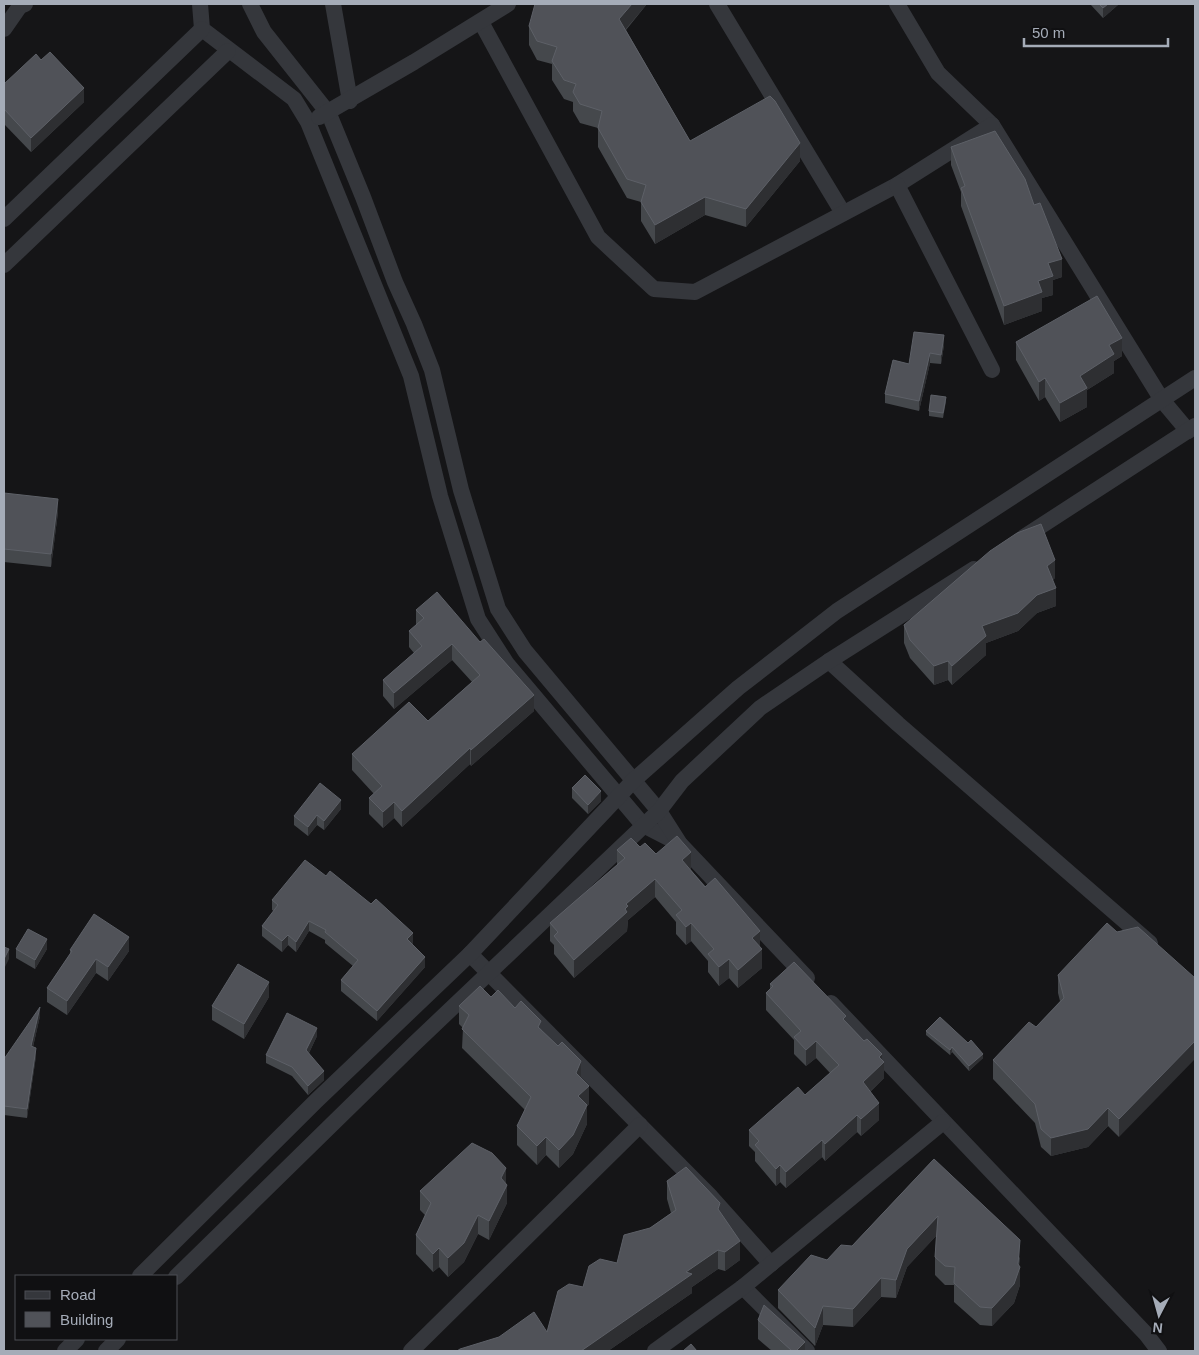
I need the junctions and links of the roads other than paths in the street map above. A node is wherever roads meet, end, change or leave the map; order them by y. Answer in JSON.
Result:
{"nodes":[{"id":1,"x":200,"y":4,"type":"edge"},
{"id":2,"x":250,"y":4,"type":"edge"},
{"id":3,"x":334,"y":4,"type":"edge"},
{"id":4,"x":508,"y":4,"type":"edge"},
{"id":5,"x":718,"y":4,"type":"edge"},
{"id":6,"x":897,"y":4,"type":"edge"},
{"id":7,"x":22,"y":5,"type":"edge"},
{"id":8,"x":487,"y":13,"type":"edge"},
{"id":9,"x":4,"y":29,"type":"edge"},
{"id":10,"x":202,"y":29,"type":"junction"},
{"id":11,"x":228,"y":50,"type":"junction"},
{"id":12,"x":350,"y":101,"type":"junction"},
{"id":13,"x":329,"y":114,"type":"junction"},
{"id":14,"x":308,"y":122,"type":"junction"},
{"id":15,"x":992,"y":125,"type":"junction"},
{"id":16,"x":897,"y":186,"type":"junction"},
{"id":17,"x":843,"y":213,"type":"junction"},
{"id":18,"x":4,"y":219,"type":"edge"},
{"id":19,"x":4,"y":265,"type":"edge"},
{"id":20,"x":992,"y":370,"type":"dead end"},
{"id":21,"x":1195,"y":378,"type":"edge"},
{"id":22,"x":1162,"y":400,"type":"junction"},
{"id":23,"x":1192,"y":429,"type":"edge"},
{"id":24,"x":1011,"y":545,"type":"edge"},
{"id":25,"x":986,"y":561,"type":"edge"},
{"id":26,"x":829,"y":661,"type":"junction"},
{"id":27,"x":634,"y":780,"type":"junction"},
{"id":28,"x":618,"y":796,"type":"junction"},
{"id":29,"x":658,"y":811,"type":"junction"},
{"id":30,"x":643,"y":825,"type":"junction"},
{"id":31,"x":680,"y":844,"type":"junction"},
{"id":32,"x":470,"y":954,"type":"junction"},
{"id":33,"x":1166,"y":957,"type":"edge"},
{"id":34,"x":489,"y":975,"type":"junction"},
{"id":35,"x":943,"y":1122,"type":"junction"},
{"id":36,"x":640,"y":1125,"type":"junction"},
{"id":37,"x":771,"y":1264,"type":"junction"},
{"id":38,"x":141,"y":1275,"type":"edge"},
{"id":39,"x":178,"y":1275,"type":"edge"},
{"id":40,"x":743,"y":1287,"type":"junction"},
{"id":41,"x":76,"y":1340,"type":"edge"},
{"id":42,"x":117,"y":1340,"type":"edge"},
{"id":43,"x":65,"y":1351,"type":"edge"},
{"id":44,"x":106,"y":1351,"type":"edge"},
{"id":45,"x":411,"y":1351,"type":"edge"},
{"id":46,"x":655,"y":1351,"type":"edge"},
{"id":47,"x":807,"y":1351,"type":"edge"},
{"id":48,"x":1159,"y":1351,"type":"edge"}],
"edges":[{"from":1,"to":10,"type":"street"},
{"from":2,"to":13,"type":"street"},
{"from":3,"to":12,"type":"street"},
{"from":4,"to":8,"type":"street"},
{"from":5,"to":17,"type":"street"},
{"from":6,"to":15,"type":"street"},
{"from":7,"to":9,"type":"street"},
{"from":8,"to":12,"type":"street"},
{"from":8,"to":17,"type":"street"},
{"from":10,"to":11,"type":"street"},
{"from":10,"to":18,"type":"street"},
{"from":11,"to":14,"type":"street"},
{"from":11,"to":19,"type":"street"},
{"from":12,"to":13,"type":"street"},
{"from":13,"to":14,"type":"street"},
{"from":13,"to":27,"type":"street"},
{"from":14,"to":28,"type":"street"},
{"from":15,"to":16,"type":"street"},
{"from":15,"to":22,"type":"street"},
{"from":16,"to":17,"type":"street"},
{"from":16,"to":20,"type":"street"},
{"from":21,"to":22,"type":"street"},
{"from":22,"to":23,"type":"street"},
{"from":22,"to":27,"type":"street"},
{"from":23,"to":24,"type":"street"},
{"from":25,"to":26,"type":"street"},
{"from":26,"to":29,"type":"street"},
{"from":26,"to":33,"type":"street"},
{"from":27,"to":28,"type":"street"},
{"from":27,"to":29,"type":"street"},
{"from":28,"to":30,"type":"street"},
{"from":28,"to":32,"type":"street"},
{"from":29,"to":30,"type":"street"},
{"from":29,"to":31,"type":"street"},
{"from":30,"to":31,"type":"street"},
{"from":30,"to":34,"type":"street"},
{"from":31,"to":35,"type":"street"},
{"from":32,"to":34,"type":"street"},
{"from":32,"to":38,"type":"street"},
{"from":34,"to":36,"type":"street"},
{"from":34,"to":39,"type":"street"},
{"from":35,"to":37,"type":"street"},
{"from":35,"to":48,"type":"street"},
{"from":36,"to":37,"type":"street"},
{"from":36,"to":45,"type":"street"},
{"from":37,"to":40,"type":"street"},
{"from":40,"to":46,"type":"street"},
{"from":40,"to":47,"type":"street"},
{"from":41,"to":43,"type":"street"},
{"from":42,"to":44,"type":"street"}]}
